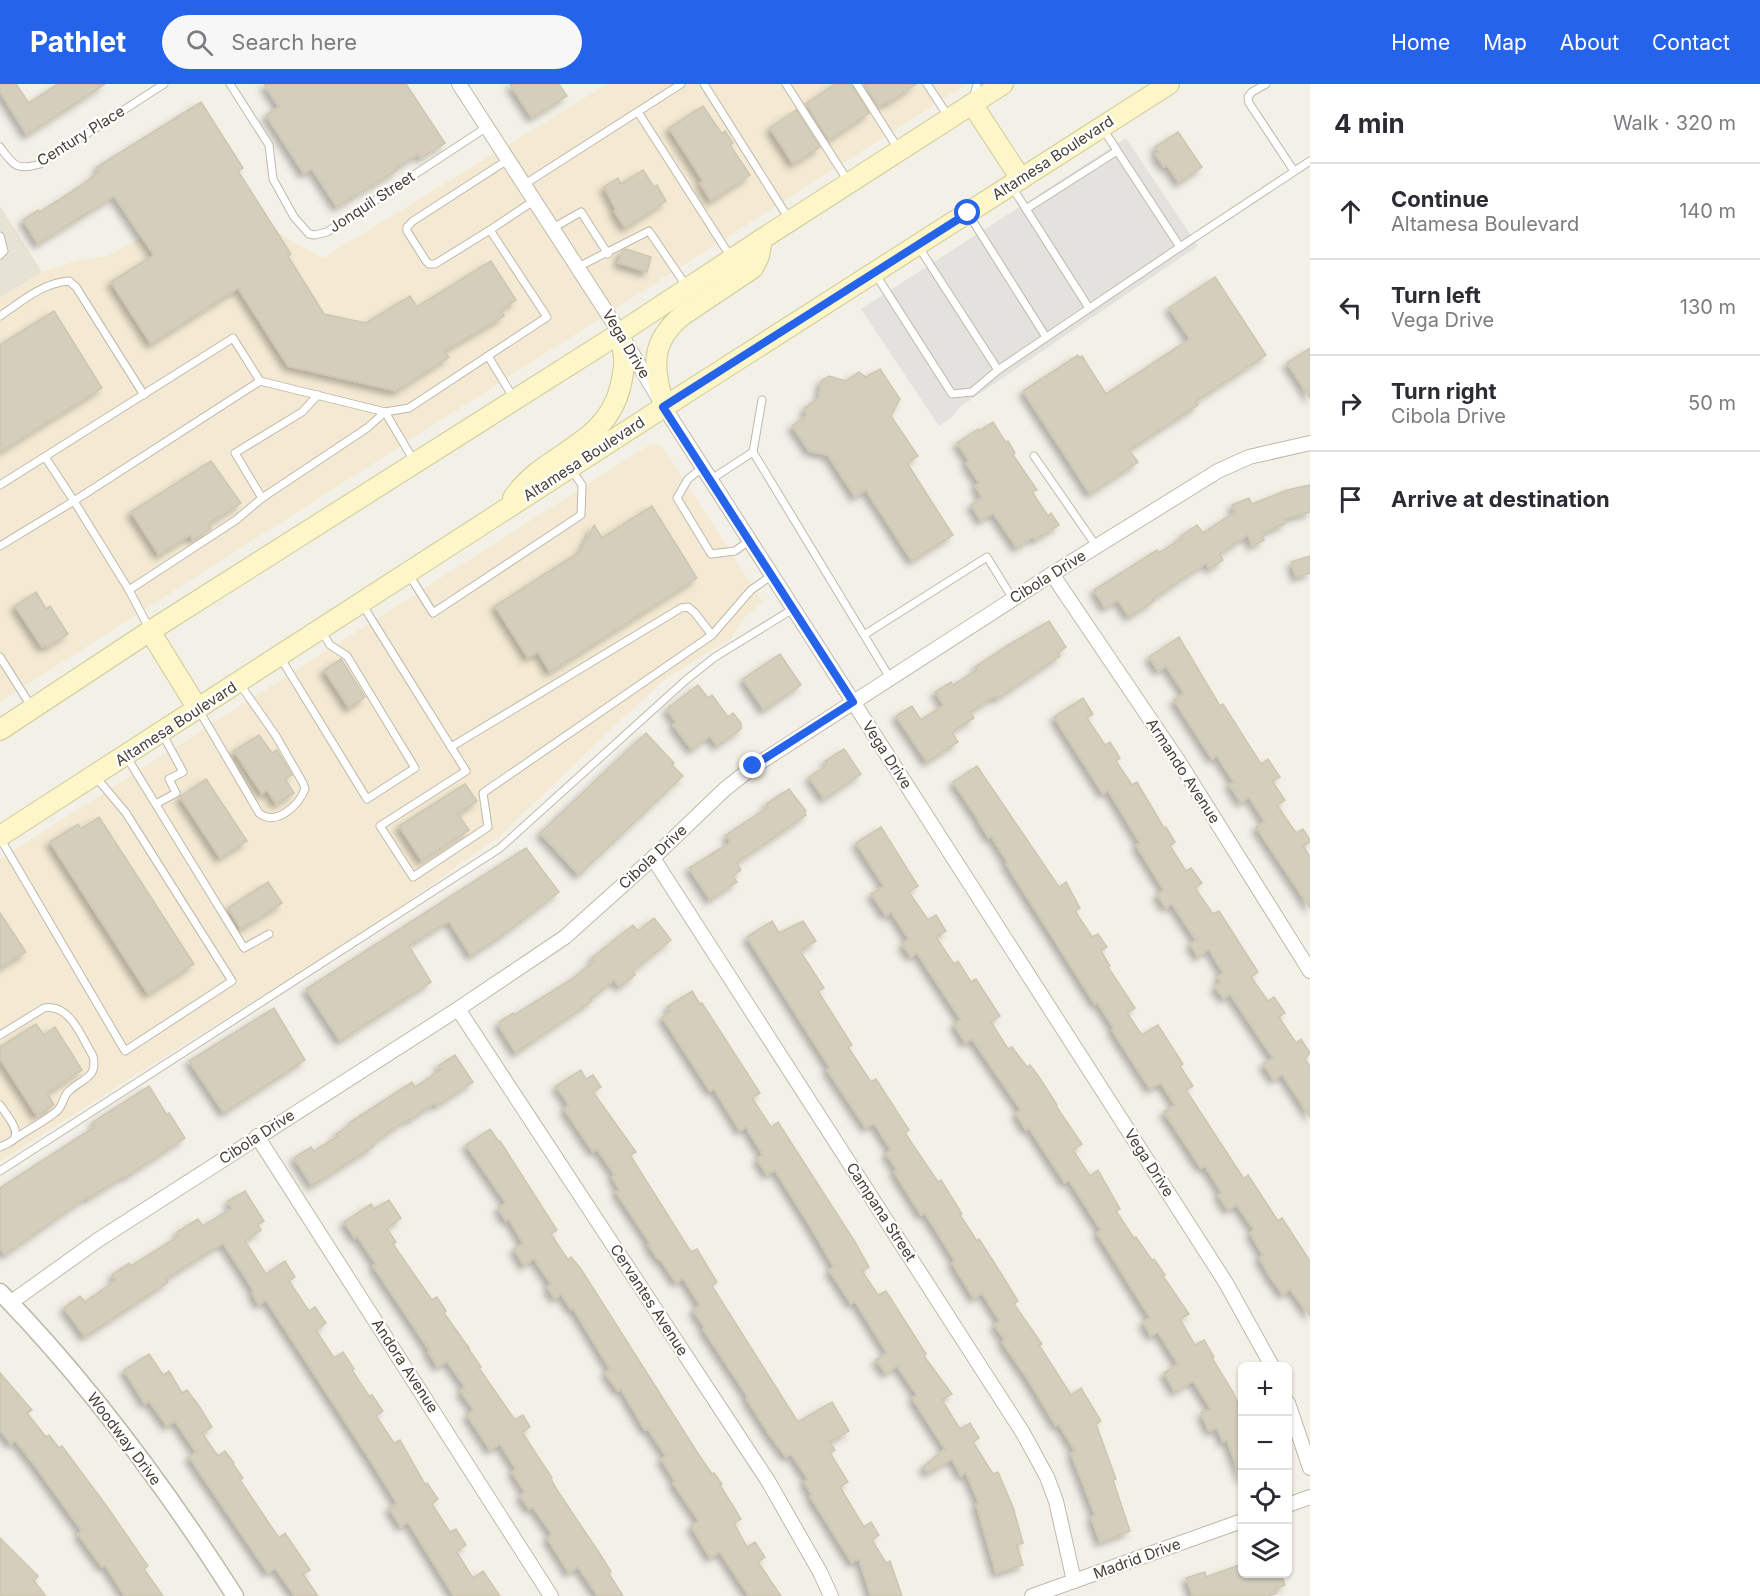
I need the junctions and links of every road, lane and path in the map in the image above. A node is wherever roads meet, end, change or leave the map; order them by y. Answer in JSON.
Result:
{"nodes":[{"id":1,"x":164,"y":84,"type":"edge"},
{"id":2,"x":230,"y":84,"type":"edge"},
{"id":3,"x":459,"y":84,"type":"edge"},
{"id":4,"x":681,"y":84,"type":"edge"},
{"id":5,"x":704,"y":84,"type":"edge"},
{"id":6,"x":786,"y":84,"type":"edge"},
{"id":7,"x":857,"y":84,"type":"edge"},
{"id":8,"x":927,"y":84,"type":"edge"},
{"id":9,"x":977,"y":84,"type":"edge"},
{"id":10,"x":1004,"y":84,"type":"edge"},
{"id":11,"x":1169,"y":84,"type":"edge"},
{"id":12,"x":1266,"y":84,"type":"edge"},
{"id":13,"x":972,"y":104,"type":"junction"},
{"id":14,"x":638,"y":112,"type":"junction"},
{"id":15,"x":950,"y":119,"type":"junction"},
{"id":16,"x":487,"y":127,"type":"junction"},
{"id":17,"x":1101,"y":127,"type":"junction"},
{"id":18,"x":0,"y":147,"type":"edge"},
{"id":19,"x":900,"y":151,"type":"junction"},
{"id":20,"x":1117,"y":151,"type":"junction"},
{"id":21,"x":509,"y":159,"type":"junction"},
{"id":22,"x":1310,"y":161,"type":"edge"},
{"id":23,"x":1294,"y":171,"type":"junction"},
{"id":24,"x":1016,"y":182,"type":"junction"},
{"id":25,"x":849,"y":183,"type":"junction"},
{"id":26,"x":525,"y":184,"type":"junction"},
{"id":27,"x":535,"y":200,"type":"junction"},
{"id":28,"x":1026,"y":209,"type":"junction"},
{"id":29,"x":968,"y":213,"type":"junction"},
{"id":30,"x":790,"y":221,"type":"junction"},
{"id":31,"x":553,"y":228,"type":"junction"},
{"id":32,"x":490,"y":230,"type":"junction"},
{"id":33,"x":0,"y":236,"type":"edge"},
{"id":34,"x":762,"y":239,"type":"junction"},
{"id":35,"x":918,"y":245,"type":"junction"},
{"id":36,"x":1180,"y":247,"type":"junction"},
{"id":37,"x":608,"y":254,"type":"junction"},
{"id":38,"x":0,"y":255,"type":"edge"},
{"id":39,"x":732,"y":259,"type":"junction"},
{"id":40,"x":578,"y":267,"type":"junction"},
{"id":41,"x":874,"y":272,"type":"junction"},
{"id":42,"x":688,"y":288,"type":"junction"},
{"id":43,"x":1089,"y":308,"type":"junction"},
{"id":44,"x":0,"y":316,"type":"edge"},
{"id":45,"x":620,"y":333,"type":"junction"},
{"id":46,"x":1046,"y":336,"type":"junction"},
{"id":47,"x":488,"y":356,"type":"junction"},
{"id":48,"x":998,"y":370,"type":"junction"},
{"id":49,"x":260,"y":381,"type":"junction"},
{"id":50,"x":144,"y":394,"type":"junction"},
{"id":51,"x":318,"y":395,"type":"junction"},
{"id":52,"x":515,"y":400,"type":"junction"},
{"id":53,"x":762,"y":400,"type":"dead end"},
{"id":54,"x":663,"y":407,"type":"junction"},
{"id":55,"x":385,"y":412,"type":"junction"},
{"id":56,"x":1310,"y":443,"type":"edge"},
{"id":57,"x":753,"y":452,"type":"junction"},
{"id":58,"x":1034,"y":456,"type":"dead end"},
{"id":59,"x":45,"y":457,"type":"junction"},
{"id":60,"x":415,"y":464,"type":"junction"},
{"id":61,"x":571,"y":468,"type":"junction"},
{"id":62,"x":706,"y":474,"type":"junction"},
{"id":63,"x":0,"y":485,"type":"edge"},
{"id":64,"x":262,"y":498,"type":"junction"},
{"id":65,"x":74,"y":501,"type":"junction"},
{"id":66,"x":502,"y":512,"type":"junction"},
{"id":67,"x":749,"y":541,"type":"junction"},
{"id":68,"x":0,"y":546,"type":"edge"},
{"id":69,"x":1097,"y":547,"type":"junction"},
{"id":70,"x":408,"y":573,"type":"junction"},
{"id":71,"x":1052,"y":574,"type":"junction"},
{"id":72,"x":771,"y":576,"type":"junction"},
{"id":73,"x":129,"y":590,"type":"junction"},
{"id":74,"x":1013,"y":599,"type":"junction"},
{"id":75,"x":362,"y":604,"type":"junction"},
{"id":76,"x":793,"y":609,"type":"junction"},
{"id":77,"x":321,"y":630,"type":"junction"},
{"id":78,"x":150,"y":631,"type":"junction"},
{"id":79,"x":712,"y":634,"type":"junction"},
{"id":80,"x":864,"y":635,"type":"junction"},
{"id":81,"x":0,"y":657,"type":"edge"},
{"id":82,"x":280,"y":657,"type":"junction"},
{"id":83,"x":890,"y":678,"type":"junction"},
{"id":84,"x":239,"y":683,"type":"junction"},
{"id":85,"x":853,"y":702,"type":"junction"},
{"id":86,"x":33,"y":708,"type":"junction"},
{"id":87,"x":198,"y":710,"type":"junction"},
{"id":88,"x":0,"y":730,"type":"edge"},
{"id":89,"x":162,"y":733,"type":"junction"},
{"id":90,"x":451,"y":747,"type":"junction"},
{"id":91,"x":126,"y":756,"type":"junction"},
{"id":92,"x":95,"y":776,"type":"junction"},
{"id":93,"x":156,"y":804,"type":"junction"},
{"id":94,"x":0,"y":838,"type":"edge"},
{"id":95,"x":653,"y":858,"type":"junction"},
{"id":96,"x":269,"y":933,"type":"dead end"},
{"id":97,"x":1310,"y":971,"type":"edge"},
{"id":98,"x":458,"y":1009,"type":"junction"},
{"id":99,"x":0,"y":1035,"type":"edge"},
{"id":100,"x":0,"y":1105,"type":"edge"},
{"id":101,"x":257,"y":1136,"type":"junction"},
{"id":102,"x":13,"y":1140,"type":"junction"},
{"id":103,"x":0,"y":1147,"type":"edge"},
{"id":104,"x":0,"y":1171,"type":"edge"},
{"id":105,"x":5,"y":1297,"type":"edge"},
{"id":106,"x":1270,"y":1362,"type":"edge"},
{"id":107,"x":1292,"y":1414,"type":"edge"},
{"id":108,"x":1310,"y":1468,"type":"edge"},
{"id":109,"x":1310,"y":1497,"type":"edge"},
{"id":110,"x":1292,"y":1503,"type":"edge"},
{"id":111,"x":1238,"y":1522,"type":"edge"},
{"id":112,"x":1074,"y":1581,"type":"junction"},
{"id":113,"x":235,"y":1596,"type":"edge"},
{"id":114,"x":551,"y":1596,"type":"edge"},
{"id":115,"x":831,"y":1596,"type":"edge"},
{"id":116,"x":1032,"y":1596,"type":"edge"}],
"edges":[{"from":1,"to":18,"type":"lane","name":"Century Place"},
{"from":2,"to":16,"type":"lane","name":"Jonquil Street"},
{"from":3,"to":16,"type":"street","name":"Vega Drive"},
{"from":4,"to":14,"type":"lane"},
{"from":5,"to":30,"type":"lane"},
{"from":6,"to":25,"type":"lane"},
{"from":7,"to":19,"type":"lane"},
{"from":8,"to":15,"type":"lane"},
{"from":9,"to":13,"type":"lane"},
{"from":10,"to":13,"type":"main road"},
{"from":11,"to":17,"type":"main road","name":"Altamesa Boulevard"},
{"from":12,"to":23,"type":"lane"},
{"from":13,"to":15,"type":"main road"},
{"from":13,"to":24,"type":"main road"},
{"from":14,"to":26,"type":"lane"},
{"from":14,"to":39,"type":"lane"},
{"from":15,"to":19,"type":"main road"},
{"from":16,"to":21,"type":"street","name":"Vega Drive"},
{"from":17,"to":20,"type":"lane"},
{"from":17,"to":24,"type":"main road","name":"Altamesa Boulevard"},
{"from":19,"to":25,"type":"main road"},
{"from":20,"to":28,"type":"lane"},
{"from":20,"to":36,"type":"lane"},
{"from":21,"to":26,"type":"street","name":"Vega Drive"},
{"from":21,"to":32,"type":"lane"},
{"from":22,"to":23,"type":"lane"},
{"from":23,"to":36,"type":"lane"},
{"from":24,"to":28,"type":"lane"},
{"from":24,"to":29,"type":"main road","name":"Altamesa Boulevard"},
{"from":25,"to":30,"type":"main road"},
{"from":26,"to":27,"type":"street","name":"Vega Drive"},
{"from":27,"to":31,"type":"street","name":"Vega Drive"},
{"from":27,"to":32,"type":"lane"},
{"from":28,"to":43,"type":"lane"},
{"from":29,"to":35,"type":"main road","name":"Altamesa Boulevard"},
{"from":29,"to":46,"type":"lane"},
{"from":30,"to":34,"type":"main road"},
{"from":31,"to":37,"type":"lane"},
{"from":31,"to":40,"type":"street","name":"Vega Drive"},
{"from":32,"to":47,"type":"lane"},
{"from":33,"to":38,"type":"lane"},
{"from":34,"to":39,"type":"main road"},
{"from":34,"to":54,"type":"main road"},
{"from":35,"to":41,"type":"main road","name":"Altamesa Boulevard"},
{"from":35,"to":48,"type":"lane"},
{"from":36,"to":43,"type":"lane"},
{"from":37,"to":40,"type":"lane"},
{"from":37,"to":42,"type":"lane"},
{"from":39,"to":42,"type":"main road"},
{"from":40,"to":45,"type":"street","name":"Vega Drive"},
{"from":41,"to":48,"type":"lane"},
{"from":41,"to":54,"type":"main road","name":"Altamesa Boulevard"},
{"from":42,"to":45,"type":"main road"},
{"from":43,"to":46,"type":"lane"},
{"from":44,"to":50,"type":"lane"},
{"from":45,"to":52,"type":"main road"},
{"from":45,"to":54,"type":"street","name":"Vega Drive"},
{"from":45,"to":66,"type":"main road"},
{"from":46,"to":48,"type":"lane"},
{"from":47,"to":52,"type":"lane"},
{"from":47,"to":55,"type":"lane"},
{"from":49,"to":50,"type":"lane"},
{"from":49,"to":51,"type":"lane"},
{"from":49,"to":65,"type":"lane"},
{"from":50,"to":59,"type":"lane"},
{"from":51,"to":55,"type":"lane"},
{"from":51,"to":64,"type":"lane"},
{"from":52,"to":60,"type":"main road"},
{"from":53,"to":57,"type":"lane"},
{"from":54,"to":61,"type":"main road","name":"Altamesa Boulevard"},
{"from":54,"to":62,"type":"street","name":"Vega Drive"},
{"from":55,"to":60,"type":"lane"},
{"from":55,"to":64,"type":"lane"},
{"from":56,"to":69,"type":"street","name":"Cibola Drive"},
{"from":57,"to":62,"type":"lane"},
{"from":57,"to":80,"type":"lane"},
{"from":58,"to":69,"type":"lane"},
{"from":59,"to":63,"type":"lane"},
{"from":59,"to":65,"type":"lane"},
{"from":60,"to":78,"type":"main road"},
{"from":61,"to":66,"type":"main road","name":"Altamesa Boulevard"},
{"from":61,"to":70,"type":"lane"},
{"from":62,"to":67,"type":"street","name":"Vega Drive"},
{"from":62,"to":67,"type":"lane"},
{"from":64,"to":73,"type":"lane"},
{"from":65,"to":68,"type":"lane"},
{"from":65,"to":73,"type":"lane"},
{"from":66,"to":70,"type":"main road","name":"Altamesa Boulevard"},
{"from":67,"to":72,"type":"street","name":"Vega Drive"},
{"from":69,"to":71,"type":"street","name":"Cibola Drive"},
{"from":70,"to":75,"type":"main road","name":"Altamesa Boulevard"},
{"from":71,"to":74,"type":"street","name":"Cibola Drive"},
{"from":71,"to":97,"type":"street","name":"Armando Avenue"},
{"from":72,"to":76,"type":"street","name":"Vega Drive"},
{"from":72,"to":79,"type":"lane"},
{"from":73,"to":78,"type":"lane"},
{"from":74,"to":80,"type":"lane"},
{"from":74,"to":83,"type":"street","name":"Cibola Drive"},
{"from":75,"to":77,"type":"main road","name":"Altamesa Boulevard"},
{"from":75,"to":90,"type":"lane"},
{"from":76,"to":85,"type":"street","name":"Vega Drive"},
{"from":76,"to":104,"type":"lane"},
{"from":77,"to":82,"type":"main road","name":"Altamesa Boulevard"},
{"from":77,"to":82,"type":"lane"},
{"from":78,"to":86,"type":"main road"},
{"from":78,"to":87,"type":"main road"},
{"from":79,"to":90,"type":"lane"},
{"from":79,"to":90,"type":"lane"},
{"from":80,"to":83,"type":"lane"},
{"from":81,"to":86,"type":"lane"},
{"from":82,"to":84,"type":"main road","name":"Altamesa Boulevard"},
{"from":83,"to":85,"type":"street","name":"Cibola Drive"},
{"from":84,"to":87,"type":"main road","name":"Altamesa Boulevard"},
{"from":84,"to":87,"type":"lane"},
{"from":85,"to":95,"type":"street","name":"Cibola Drive"},
{"from":85,"to":106,"type":"street","name":"Vega Drive"},
{"from":86,"to":88,"type":"main road"},
{"from":87,"to":89,"type":"main road","name":"Altamesa Boulevard"},
{"from":89,"to":91,"type":"main road","name":"Altamesa Boulevard"},
{"from":89,"to":93,"type":"lane"},
{"from":91,"to":92,"type":"main road","name":"Altamesa Boulevard"},
{"from":91,"to":93,"type":"lane"},
{"from":92,"to":94,"type":"main road","name":"Altamesa Boulevard"},
{"from":92,"to":94,"type":"lane"},
{"from":93,"to":96,"type":"lane"},
{"from":95,"to":98,"type":"street","name":"Cibola Drive"},
{"from":95,"to":112,"type":"street","name":"Campana Street"},
{"from":98,"to":101,"type":"street","name":"Cibola Drive"},
{"from":98,"to":115,"type":"street","name":"Cervantes Avenue"},
{"from":99,"to":102,"type":"lane"},
{"from":100,"to":102,"type":"lane"},
{"from":101,"to":105,"type":"street","name":"Cibola Drive"},
{"from":101,"to":114,"type":"street","name":"Andora Avenue"},
{"from":102,"to":103,"type":"lane"},
{"from":105,"to":113,"type":"street","name":"Woodway Drive"},
{"from":107,"to":108,"type":"street"},
{"from":109,"to":110,"type":"street"},
{"from":111,"to":112,"type":"street","name":"Madrid Drive"},
{"from":112,"to":116,"type":"street","name":"Madrid Drive"}]}
